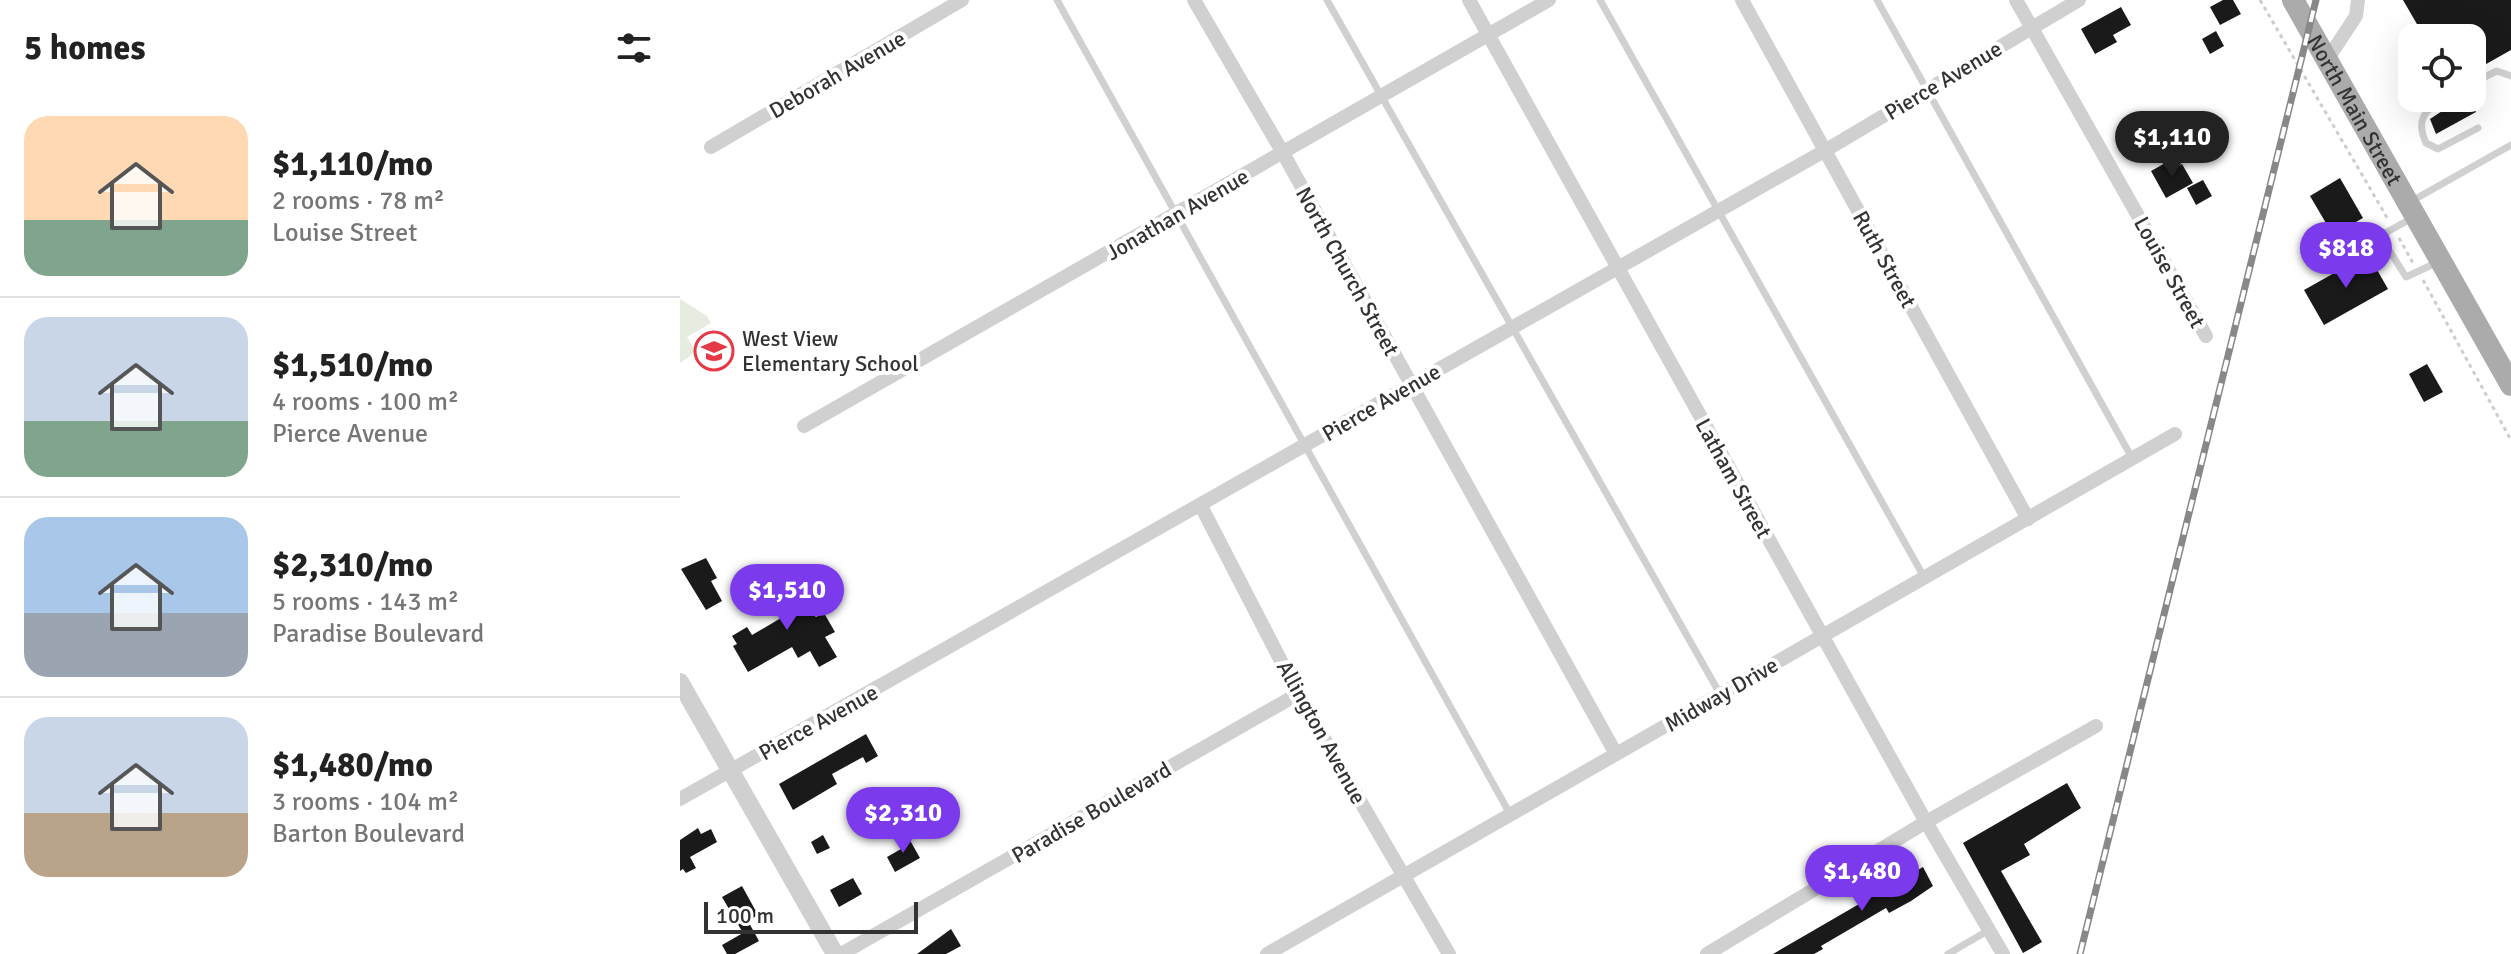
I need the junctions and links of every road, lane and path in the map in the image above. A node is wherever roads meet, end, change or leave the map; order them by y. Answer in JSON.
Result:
{"nodes":[{"id":1,"x":962,"y":0,"type":"edge"},
{"id":2,"x":1057,"y":0,"type":"edge"},
{"id":3,"x":1194,"y":0,"type":"edge"},
{"id":4,"x":1327,"y":0,"type":"edge"},
{"id":5,"x":1469,"y":0,"type":"edge"},
{"id":6,"x":1549,"y":0,"type":"edge"},
{"id":7,"x":1600,"y":0,"type":"edge"},
{"id":8,"x":1742,"y":0,"type":"edge"},
{"id":9,"x":1877,"y":0,"type":"edge"},
{"id":10,"x":2016,"y":0,"type":"edge"},
{"id":11,"x":2079,"y":0,"type":"edge"},
{"id":12,"x":2293,"y":0,"type":"edge"},
{"id":13,"x":2358,"y":0,"type":"edge"},
{"id":14,"x":2032,"y":27,"type":"junction"},
{"id":15,"x":1488,"y":34,"type":"junction"},
{"id":16,"x":2327,"y":60,"type":"junction"},
{"id":17,"x":2486,"y":76,"type":"edge"},
{"id":18,"x":2511,"y":76,"type":"edge"},
{"id":19,"x":1927,"y":89,"type":"junction"},
{"id":20,"x":1382,"y":96,"type":"junction"},
{"id":21,"x":2426,"y":112,"type":"edge"},
{"id":22,"x":2478,"y":128,"type":"dead end"},
{"id":23,"x":2511,"y":145,"type":"edge"},
{"id":24,"x":711,"y":147,"type":"dead end"},
{"id":25,"x":1826,"y":150,"type":"junction"},
{"id":26,"x":1283,"y":153,"type":"junction"},
{"id":27,"x":1719,"y":209,"type":"junction"},
{"id":28,"x":2412,"y":209,"type":"junction"},
{"id":29,"x":1176,"y":214,"type":"junction"},
{"id":30,"x":2440,"y":260,"type":"junction"},
{"id":31,"x":1618,"y":266,"type":"junction"},
{"id":32,"x":1512,"y":327,"type":"junction"},
{"id":33,"x":2206,"y":336,"type":"dead end"},
{"id":34,"x":2508,"y":372,"type":"edge"},
{"id":35,"x":1410,"y":386,"type":"junction"},
{"id":36,"x":804,"y":426,"type":"dead end"},
{"id":37,"x":2175,"y":434,"type":"dead end"},
{"id":38,"x":1305,"y":446,"type":"junction"},
{"id":39,"x":2132,"y":458,"type":"junction"},
{"id":40,"x":1201,"y":506,"type":"junction"},
{"id":41,"x":2028,"y":519,"type":"junction"},
{"id":42,"x":1925,"y":578,"type":"junction"},
{"id":43,"x":1821,"y":636,"type":"junction"},
{"id":44,"x":680,"y":682,"type":"edge"},
{"id":45,"x":1298,"y":694,"type":"junction"},
{"id":46,"x":1720,"y":694,"type":"junction"},
{"id":47,"x":2096,"y":726,"type":"dead end"},
{"id":48,"x":1616,"y":754,"type":"junction"},
{"id":49,"x":731,"y":770,"type":"junction"},
{"id":50,"x":680,"y":799,"type":"edge"},
{"id":51,"x":1510,"y":814,"type":"junction"},
{"id":52,"x":1926,"y":822,"type":"junction"},
{"id":53,"x":1403,"y":875,"type":"junction"},
{"id":54,"x":1989,"y":930,"type":"junction"},
{"id":55,"x":838,"y":954,"type":"edge"},
{"id":56,"x":1267,"y":954,"type":"edge"},
{"id":57,"x":1449,"y":954,"type":"edge"},
{"id":58,"x":1707,"y":954,"type":"edge"},
{"id":59,"x":1948,"y":954,"type":"edge"},
{"id":60,"x":2003,"y":954,"type":"edge"}],
"edges":[{"from":1,"to":24,"type":"street","name":"Deborah Avenue"},
{"from":2,"to":29,"type":"lane"},
{"from":3,"to":26,"type":"street","name":"North Church Street"},
{"from":4,"to":20,"type":"lane"},
{"from":5,"to":15,"type":"street","name":"Latham Street"},
{"from":6,"to":15,"type":"street","name":"Jonathan Avenue"},
{"from":7,"to":27,"type":"lane"},
{"from":8,"to":25,"type":"street","name":"Ruth Street"},
{"from":9,"to":19,"type":"lane"},
{"from":10,"to":14,"type":"street","name":"Louise Street"},
{"from":11,"to":14,"type":"street","name":"Pierce Avenue"},
{"from":12,"to":16,"type":"main road","name":"North Main Street"},
{"from":13,"to":16,"type":"street"},
{"from":14,"to":19,"type":"street","name":"Pierce Avenue"},
{"from":14,"to":33,"type":"street","name":"Louise Street"},
{"from":15,"to":20,"type":"street","name":"Jonathan Avenue"},
{"from":15,"to":31,"type":"street","name":"Latham Street"},
{"from":16,"to":28,"type":"main road","name":"North Main Street"},
{"from":17,"to":18,"type":"lane"},
{"from":19,"to":25,"type":"street","name":"Pierce Avenue"},
{"from":19,"to":39,"type":"lane"},
{"from":20,"to":26,"type":"street","name":"Jonathan Avenue"},
{"from":20,"to":32,"type":"lane"},
{"from":21,"to":22,"type":"lane"},
{"from":23,"to":28,"type":"lane"},
{"from":25,"to":27,"type":"street","name":"Pierce Avenue"},
{"from":25,"to":41,"type":"street","name":"Ruth Street"},
{"from":26,"to":29,"type":"street","name":"Jonathan Avenue"},
{"from":26,"to":35,"type":"street","name":"North Church Street"},
{"from":27,"to":31,"type":"street","name":"Pierce Avenue"},
{"from":27,"to":42,"type":"lane"},
{"from":28,"to":30,"type":"main road","name":"North Main Street"},
{"from":28,"to":30,"type":"lane"},
{"from":29,"to":36,"type":"street","name":"Jonathan Avenue"},
{"from":29,"to":38,"type":"lane"},
{"from":30,"to":34,"type":"main road","name":"North Main Street"},
{"from":31,"to":32,"type":"street","name":"Pierce Avenue"},
{"from":31,"to":43,"type":"street","name":"Latham Street"},
{"from":32,"to":35,"type":"street","name":"Pierce Avenue"},
{"from":32,"to":46,"type":"lane"},
{"from":35,"to":38,"type":"street","name":"Pierce Avenue"},
{"from":35,"to":48,"type":"street","name":"North Church Street"},
{"from":37,"to":39,"type":"street","name":"Midway Drive"},
{"from":38,"to":40,"type":"street","name":"Pierce Avenue"},
{"from":38,"to":51,"type":"lane"},
{"from":39,"to":41,"type":"street","name":"Midway Drive"},
{"from":40,"to":45,"type":"street","name":"Allington Avenue"},
{"from":40,"to":49,"type":"street","name":"Pierce Avenue"},
{"from":41,"to":42,"type":"street","name":"Midway Drive"},
{"from":42,"to":43,"type":"street","name":"Midway Drive"},
{"from":43,"to":46,"type":"street","name":"Midway Drive"},
{"from":43,"to":52,"type":"street","name":"Latham Street"},
{"from":44,"to":49,"type":"street"},
{"from":45,"to":53,"type":"street","name":"Allington Avenue"},
{"from":45,"to":55,"type":"street","name":"Paradise Boulevard"},
{"from":46,"to":48,"type":"street","name":"Midway Drive"},
{"from":47,"to":52,"type":"street"},
{"from":48,"to":51,"type":"street","name":"Midway Drive"},
{"from":49,"to":50,"type":"street","name":"Pierce Avenue"},
{"from":49,"to":55,"type":"street"},
{"from":51,"to":53,"type":"street","name":"Midway Drive"},
{"from":52,"to":54,"type":"street","name":"Latham Street"},
{"from":52,"to":58,"type":"street"},
{"from":53,"to":56,"type":"street","name":"Midway Drive"},
{"from":53,"to":57,"type":"street","name":"Allington Avenue"},
{"from":54,"to":59,"type":"lane"},
{"from":54,"to":60,"type":"street","name":"Latham Street"}]}
